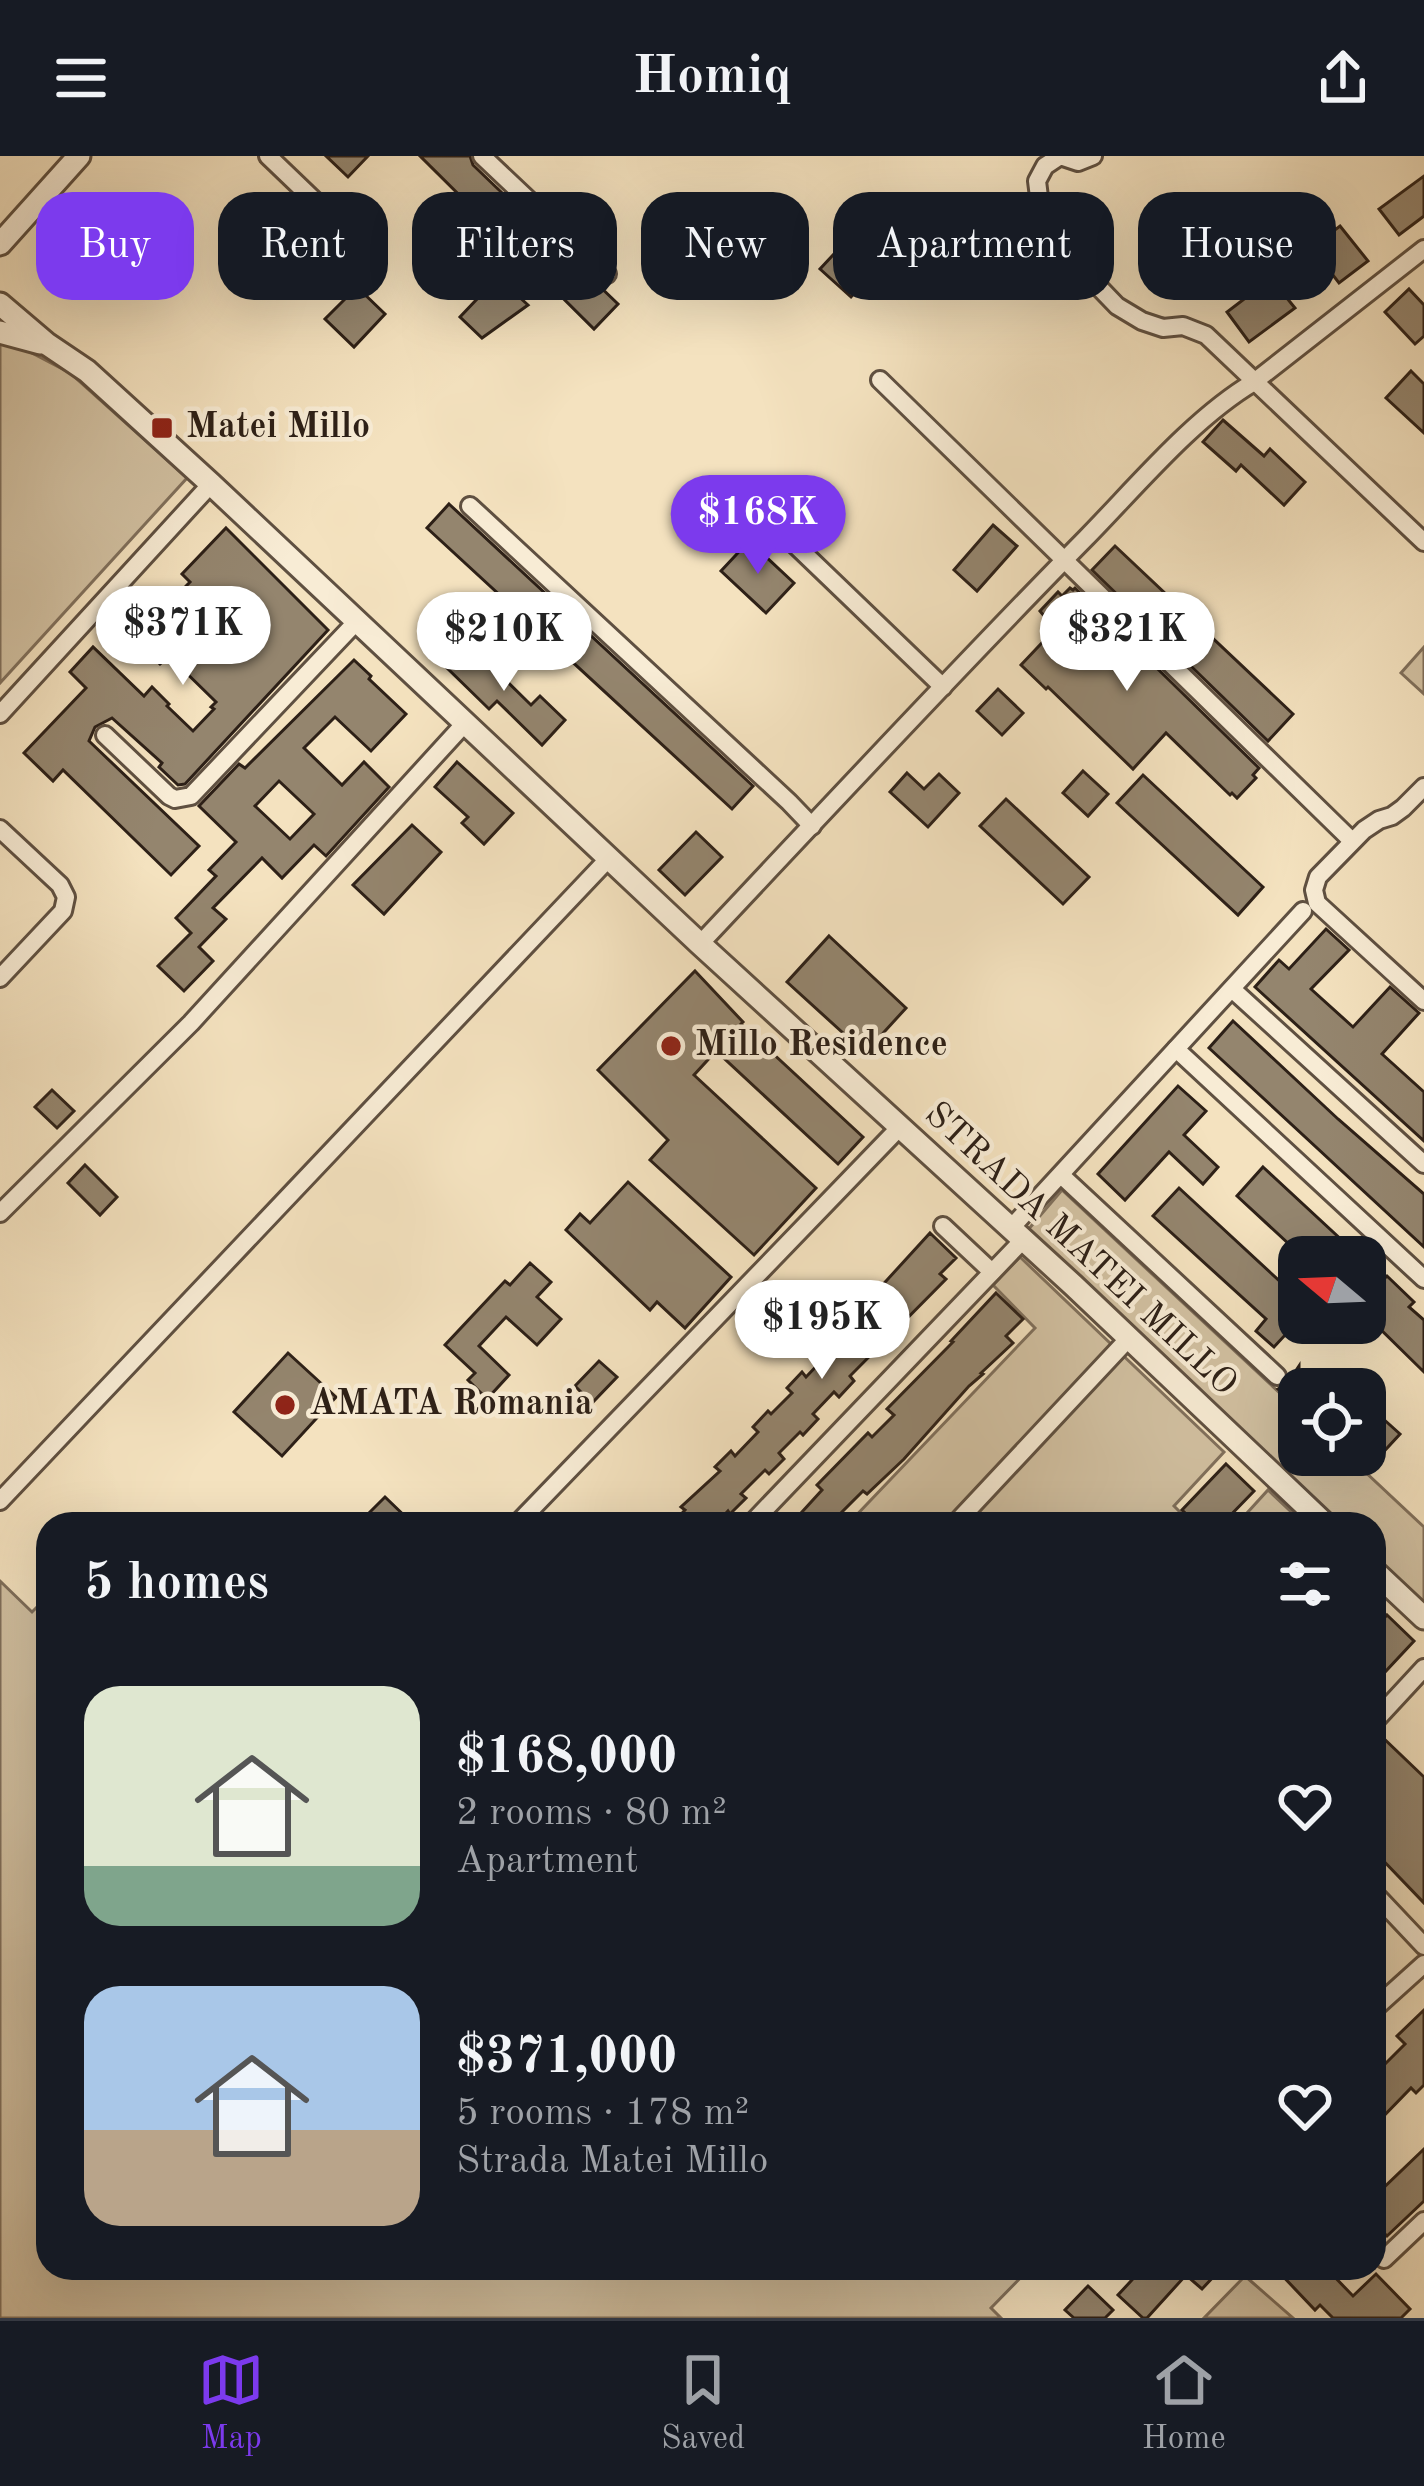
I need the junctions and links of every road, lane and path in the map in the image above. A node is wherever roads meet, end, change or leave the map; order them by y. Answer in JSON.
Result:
{"nodes":[{"id":1,"x":79,"y":156,"type":"edge"},
{"id":2,"x":268,"y":156,"type":"edge"},
{"id":3,"x":482,"y":156,"type":"edge"},
{"id":4,"x":1094,"y":156,"type":"edge"},
{"id":5,"x":306,"y":192,"type":"edge"},
{"id":6,"x":520,"y":192,"type":"edge"},
{"id":7,"x":2,"y":246,"type":"edge"},
{"id":8,"x":1424,"y":249,"type":"edge"},
{"id":9,"x":0,"y":304,"type":"edge"},
{"id":10,"x":0,"y":332,"type":"edge"},
{"id":11,"x":46,"y":344,"type":"junction"},
{"id":12,"x":880,"y":380,"type":"dead end"},
{"id":13,"x":1254,"y":382,"type":"junction"},
{"id":14,"x":212,"y":484,"type":"junction"},
{"id":15,"x":470,"y":506,"type":"dead end"},
{"id":16,"x":762,"y":512,"type":"dead end"},
{"id":17,"x":1424,"y":542,"type":"edge"},
{"id":18,"x":1064,"y":561,"type":"junction"},
{"id":19,"x":358,"y":620,"type":"junction"},
{"id":20,"x":943,"y":687,"type":"junction"},
{"id":21,"x":0,"y":714,"type":"edge"},
{"id":22,"x":466,"y":722,"type":"junction"},
{"id":23,"x":104,"y":735,"type":"dead end"},
{"id":24,"x":1424,"y":787,"type":"edge"},
{"id":25,"x":812,"y":826,"type":"junction"},
{"id":26,"x":0,"y":829,"type":"edge"},
{"id":27,"x":1352,"y":841,"type":"junction"},
{"id":28,"x":610,"y":857,"type":"junction"},
{"id":29,"x":1310,"y":907,"type":"junction"},
{"id":30,"x":700,"y":944,"type":"junction"},
{"id":31,"x":0,"y":978,"type":"edge"},
{"id":32,"x":1232,"y":989,"type":"junction"},
{"id":33,"x":1424,"y":1001,"type":"edge"},
{"id":34,"x":1176,"y":1049,"type":"junction"},
{"id":35,"x":900,"y":1127,"type":"junction"},
{"id":36,"x":1424,"y":1164,"type":"edge"},
{"id":37,"x":1061,"y":1174,"type":"junction"},
{"id":38,"x":0,"y":1213,"type":"edge"},
{"id":39,"x":944,"y":1226,"type":"dead end"},
{"id":40,"x":1017,"y":1234,"type":"junction"},
{"id":41,"x":992,"y":1272,"type":"junction"},
{"id":42,"x":1424,"y":1279,"type":"edge"},
{"id":43,"x":1129,"y":1338,"type":"junction"},
{"id":44,"x":1277,"y":1376,"type":"dead end"},
{"id":45,"x":0,"y":1501,"type":"edge"},
{"id":46,"x":529,"y":1512,"type":"edge"},
{"id":47,"x":762,"y":1512,"type":"edge"},
{"id":48,"x":966,"y":1512,"type":"edge"},
{"id":49,"x":1312,"y":1512,"type":"edge"},
{"id":50,"x":1386,"y":1582,"type":"edge"},
{"id":51,"x":1424,"y":1618,"type":"edge"},
{"id":52,"x":1424,"y":1668,"type":"edge"},
{"id":53,"x":1386,"y":1709,"type":"edge"},
{"id":54,"x":1386,"y":1906,"type":"edge"},
{"id":55,"x":1424,"y":1946,"type":"edge"},
{"id":56,"x":1424,"y":1964,"type":"edge"},
{"id":57,"x":1386,"y":1998,"type":"edge"},
{"id":58,"x":1424,"y":2221,"type":"edge"},
{"id":59,"x":1386,"y":2257,"type":"edge"}],
"edges":[{"from":1,"to":7,"type":"street"},
{"from":2,"to":5,"type":"street"},
{"from":3,"to":6,"type":"street"},
{"from":4,"to":13,"type":"street"},
{"from":8,"to":13,"type":"street"},
{"from":9,"to":11,"type":"street","name":"STRADA MATEI MILLO"},
{"from":10,"to":11,"type":"street","name":"STRADA MATEI MILLO"},
{"from":11,"to":14,"type":"street","name":"STRADA MATEI MILLO"},
{"from":12,"to":18,"type":"street"},
{"from":13,"to":17,"type":"street"},
{"from":13,"to":18,"type":"street"},
{"from":14,"to":19,"type":"street","name":"STRADA MATEI MILLO"},
{"from":14,"to":21,"type":"street"},
{"from":15,"to":25,"type":"street"},
{"from":16,"to":20,"type":"street"},
{"from":18,"to":20,"type":"street"},
{"from":18,"to":27,"type":"street"},
{"from":19,"to":22,"type":"street","name":"STRADA MATEI MILLO"},
{"from":19,"to":23,"type":"street"},
{"from":20,"to":25,"type":"street"},
{"from":22,"to":28,"type":"street","name":"STRADA MATEI MILLO"},
{"from":22,"to":38,"type":"street"},
{"from":24,"to":27,"type":"street"},
{"from":25,"to":30,"type":"street"},
{"from":26,"to":31,"type":"street"},
{"from":27,"to":29,"type":"street"},
{"from":28,"to":30,"type":"street","name":"STRADA MATEI MILLO"},
{"from":28,"to":45,"type":"street"},
{"from":29,"to":32,"type":"street"},
{"from":29,"to":33,"type":"street"},
{"from":30,"to":35,"type":"street","name":"STRADA MATEI MILLO"},
{"from":32,"to":34,"type":"street"},
{"from":32,"to":36,"type":"street"},
{"from":34,"to":37,"type":"street"},
{"from":34,"to":42,"type":"street"},
{"from":35,"to":40,"type":"street","name":"STRADA MATEI MILLO"},
{"from":35,"to":46,"type":"street"},
{"from":37,"to":40,"type":"street"},
{"from":37,"to":44,"type":"street"},
{"from":39,"to":41,"type":"street"},
{"from":40,"to":41,"type":"street"},
{"from":40,"to":43,"type":"street","name":"STRADA MATEI MILLO"},
{"from":41,"to":47,"type":"street"},
{"from":43,"to":48,"type":"street"},
{"from":43,"to":49,"type":"street","name":"STRADA MATEI MILLO"},
{"from":50,"to":51,"type":"street"},
{"from":52,"to":53,"type":"street"},
{"from":54,"to":55,"type":"street"},
{"from":56,"to":57,"type":"street"},
{"from":58,"to":59,"type":"street"}]}
